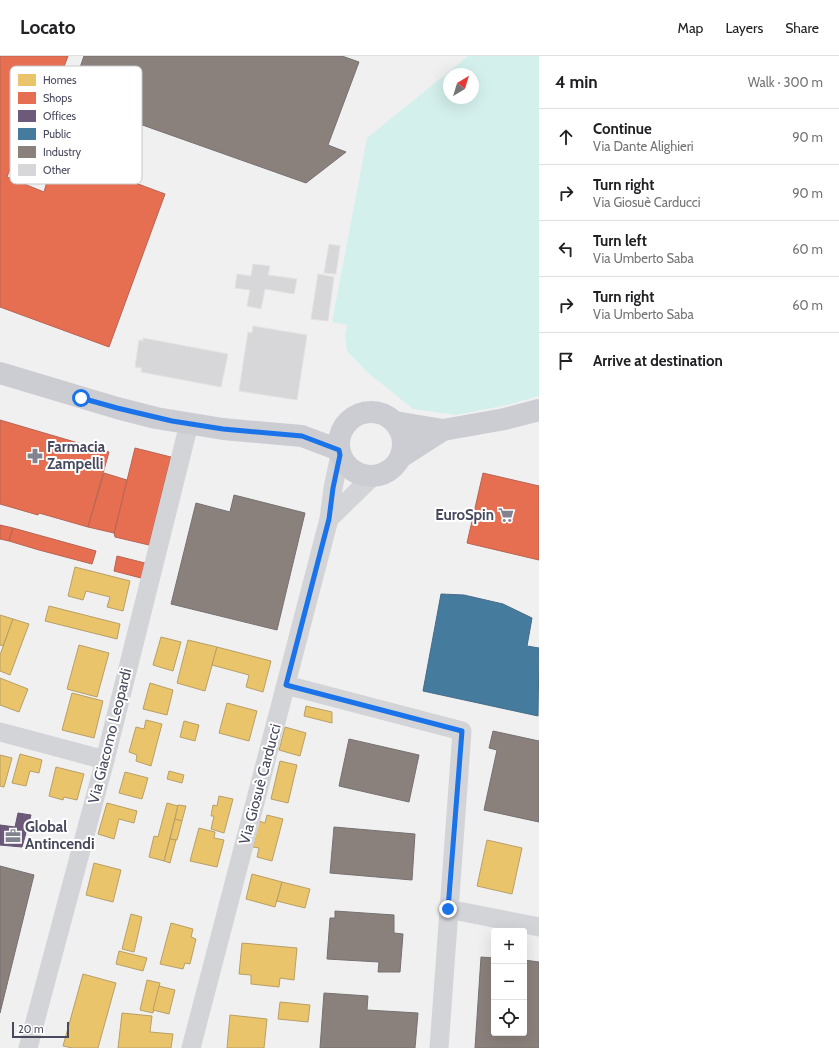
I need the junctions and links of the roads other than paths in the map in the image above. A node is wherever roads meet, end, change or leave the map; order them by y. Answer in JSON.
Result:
{"nodes":[{"id":1,"x":0,"y":373,"type":"edge"},
{"id":2,"x":539,"y":410,"type":"edge"},
{"id":3,"x":395,"y":422,"type":"junction"},
{"id":4,"x":346,"y":423,"type":"junction"},
{"id":5,"x":189,"y":424,"type":"junction"},
{"id":6,"x":443,"y":430,"type":"junction"},
{"id":7,"x":302,"y":436,"type":"junction"},
{"id":8,"x":340,"y":453,"type":"junction"},
{"id":9,"x":402,"y":457,"type":"junction"},
{"id":10,"x":372,"y":477,"type":"junction"},
{"id":11,"x":329,"y":519,"type":"junction"},
{"id":12,"x":286,"y":685,"type":"junction"},
{"id":13,"x":0,"y":732,"type":"edge"},
{"id":14,"x":105,"y":760,"type":"junction"},
{"id":15,"x":448,"y":909,"type":"junction"},
{"id":16,"x":539,"y":928,"type":"edge"},
{"id":17,"x":28,"y":1048,"type":"edge"},
{"id":18,"x":191,"y":1048,"type":"edge"},
{"id":19,"x":439,"y":1048,"type":"edge"}],
"edges":[{"from":1,"to":5,"type":"main road"},
{"from":2,"to":6,"type":"main road"},
{"from":3,"to":4,"type":"main road"},
{"from":3,"to":6,"type":"main road"},
{"from":3,"to":9,"type":"main road"},
{"from":4,"to":7,"type":"main road"},
{"from":4,"to":8,"type":"main road"},
{"from":5,"to":7,"type":"main road"},
{"from":5,"to":14,"type":"street","name":"Via Giacomo Leopardi"},
{"from":6,"to":9,"type":"main road"},
{"from":7,"to":8,"type":"main road"},
{"from":8,"to":10,"type":"main road"},
{"from":8,"to":11,"type":"street","name":"Via Giosuè Carducci"},
{"from":9,"to":10,"type":"main road"},
{"from":10,"to":11,"type":"street"},
{"from":11,"to":12,"type":"street","name":"Via Giosuè Carducci"},
{"from":12,"to":15,"type":"street"},
{"from":12,"to":18,"type":"street","name":"Via Giosuè Carducci"},
{"from":13,"to":14,"type":"street"},
{"from":14,"to":17,"type":"street","name":"Via Giacomo Leopardi"},
{"from":15,"to":16,"type":"street"},
{"from":15,"to":19,"type":"street"}]}
